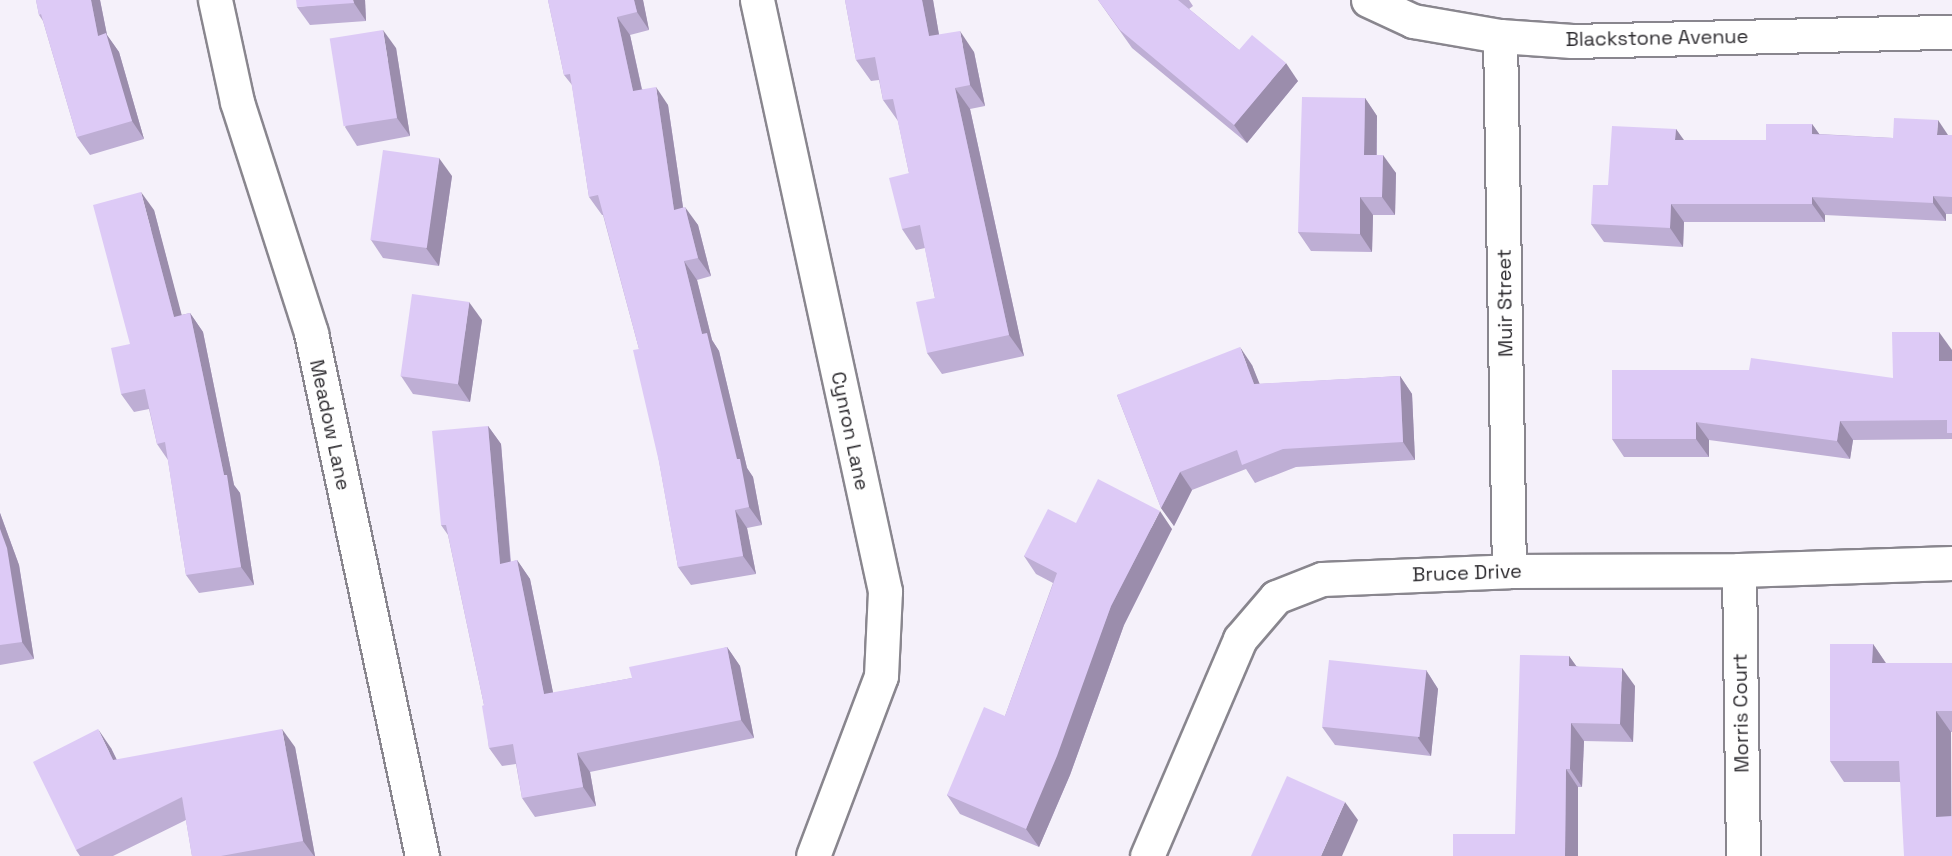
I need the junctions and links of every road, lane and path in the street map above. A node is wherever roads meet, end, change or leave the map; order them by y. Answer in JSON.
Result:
{"nodes":[{"id":1,"x":216,"y":0,"type":"edge"},
{"id":2,"x":757,"y":0,"type":"edge"},
{"id":3,"x":1368,"y":0,"type":"edge"},
{"id":4,"x":1952,"y":32,"type":"edge"},
{"id":5,"x":1500,"y":36,"type":"junction"},
{"id":6,"x":1952,"y":563,"type":"edge"},
{"id":7,"x":1739,"y":570,"type":"junction"},
{"id":8,"x":1509,"y":571,"type":"junction"},
{"id":9,"x":422,"y":856,"type":"edge"},
{"id":10,"x":813,"y":856,"type":"edge"},
{"id":11,"x":1148,"y":856,"type":"edge"},
{"id":12,"x":1743,"y":856,"type":"edge"}],
"edges":[{"from":1,"to":9,"type":"street","name":"Meadow Lane"},
{"from":2,"to":10,"type":"street","name":"Cynron Lane"},
{"from":3,"to":5,"type":"street","name":"Blackstone Avenue"},
{"from":4,"to":5,"type":"street","name":"Blackstone Avenue"},
{"from":5,"to":8,"type":"street","name":"Muir Street"},
{"from":6,"to":7,"type":"street","name":"Bruce Drive"},
{"from":7,"to":8,"type":"street","name":"Bruce Drive"},
{"from":7,"to":12,"type":"street","name":"Morris Court"},
{"from":8,"to":11,"type":"street","name":"Bruce Drive"}]}
